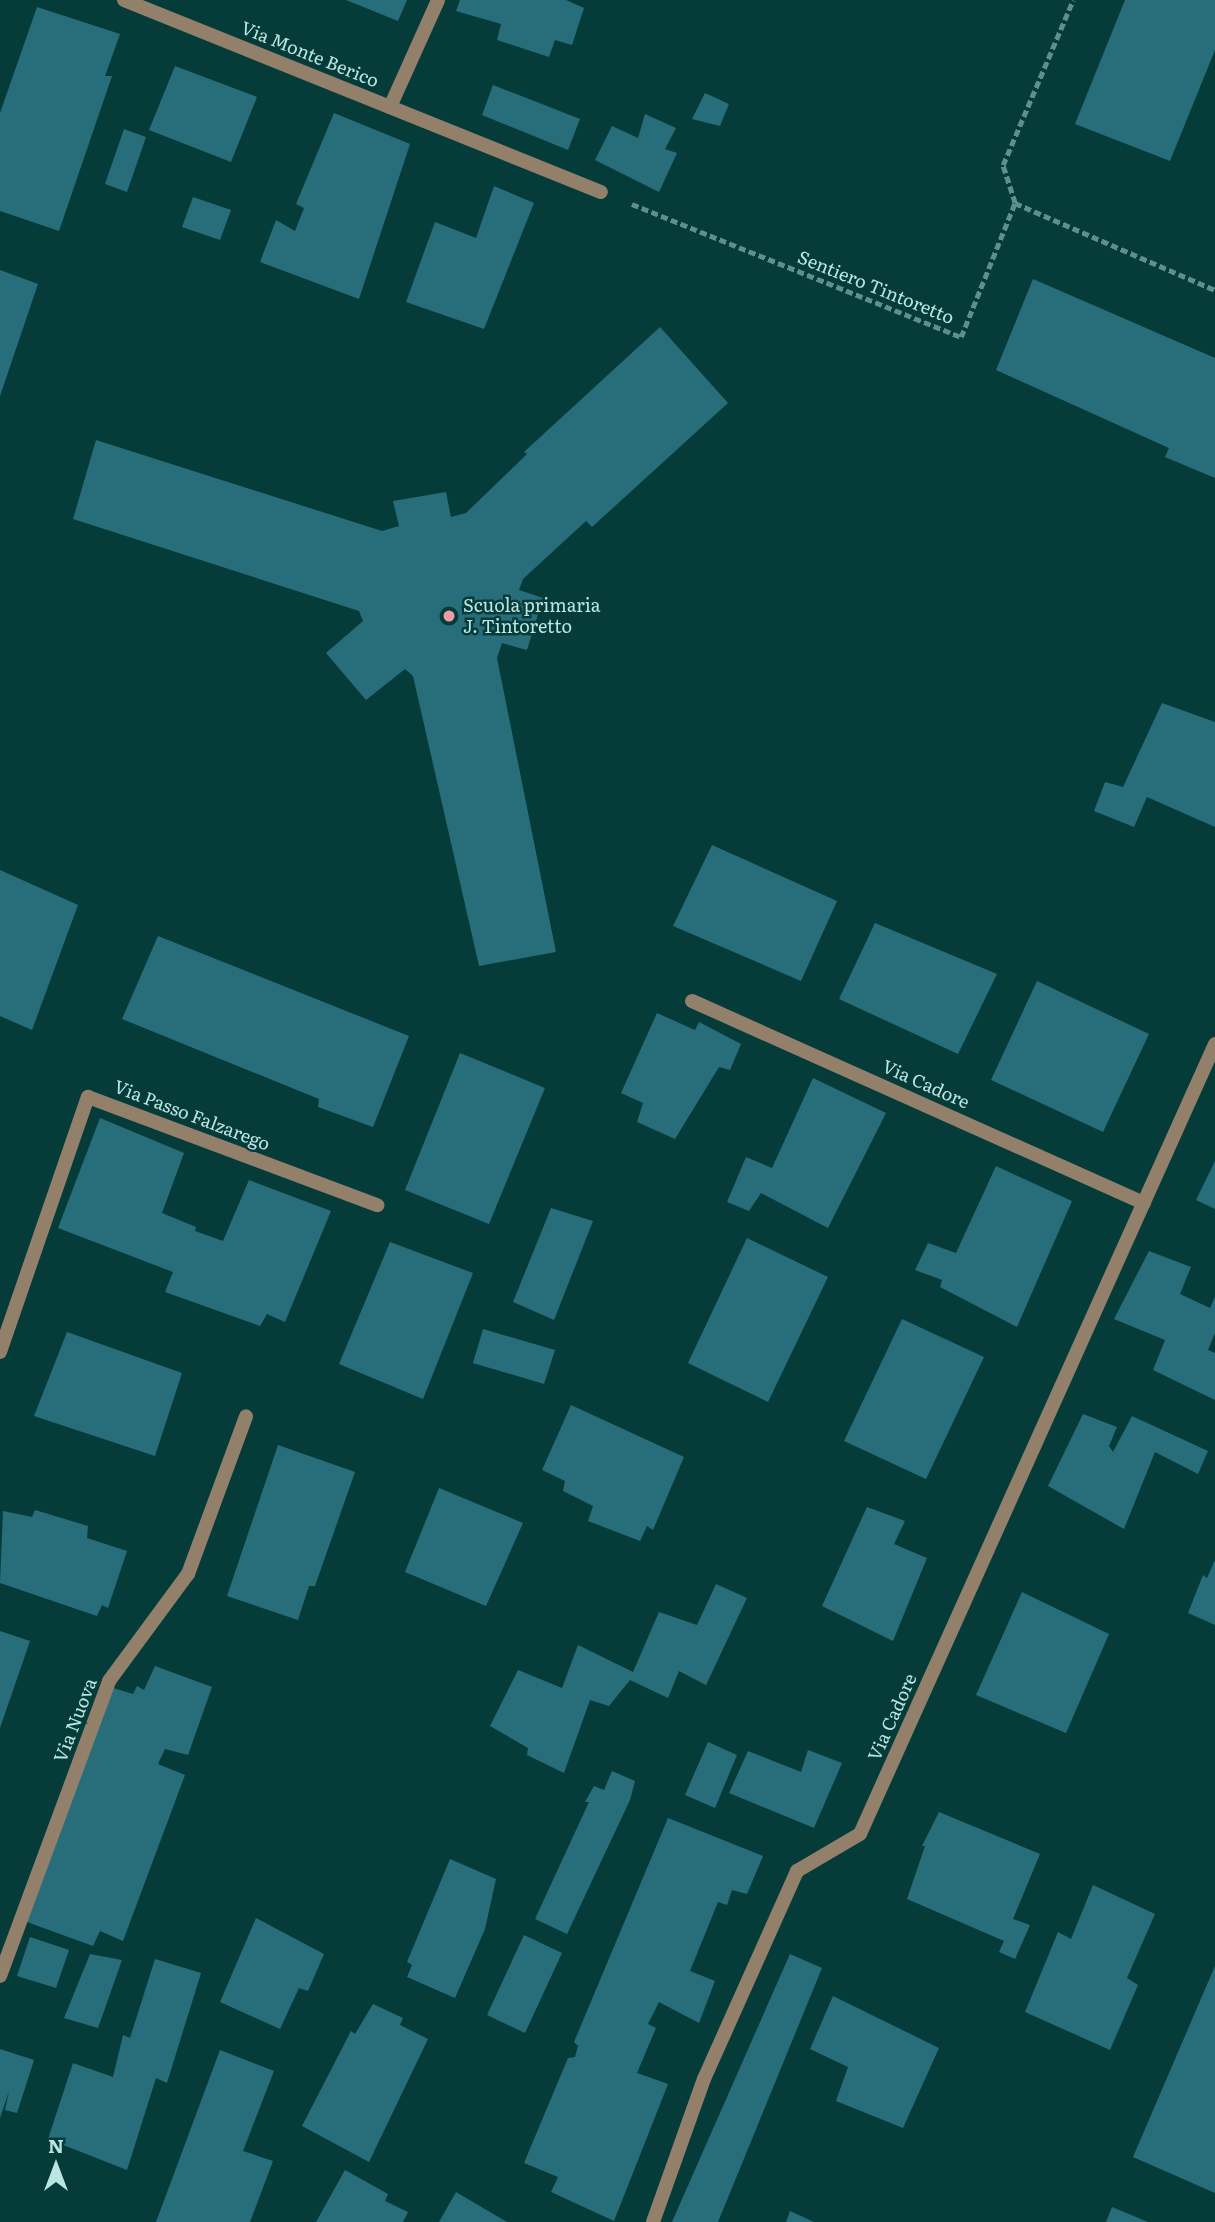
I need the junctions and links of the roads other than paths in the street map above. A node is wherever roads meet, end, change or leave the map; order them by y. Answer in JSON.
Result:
{"nodes":[{"id":1,"x":438,"y":0,"type":"edge"},
{"id":2,"x":134,"y":2,"type":"edge"},
{"id":3,"x":390,"y":107,"type":"junction"},
{"id":4,"x":601,"y":192,"type":"road end"},
{"id":5,"x":692,"y":1001,"type":"dead end"},
{"id":6,"x":1215,"y":1044,"type":"edge"},
{"id":7,"x":1144,"y":1203,"type":"junction"},
{"id":8,"x":377,"y":1205,"type":"dead end"},
{"id":9,"x":0,"y":1352,"type":"edge"},
{"id":10,"x":246,"y":1416,"type":"dead end"},
{"id":11,"x":0,"y":1976,"type":"edge"},
{"id":12,"x":653,"y":2222,"type":"edge"}],
"edges":[{"from":1,"to":3,"type":"street","name":"Via Monte Berico"},
{"from":2,"to":3,"type":"street","name":"Via Monte Berico"},
{"from":3,"to":4,"type":"street","name":"Via Monte Berico"},
{"from":5,"to":7,"type":"street","name":"Via Cadore"},
{"from":6,"to":7,"type":"street","name":"Via Cadore"},
{"from":7,"to":12,"type":"street","name":"Via Cadore"},
{"from":8,"to":9,"type":"street","name":"Via Passo Falzarego"},
{"from":10,"to":11,"type":"street","name":"Via Nuova"}]}
